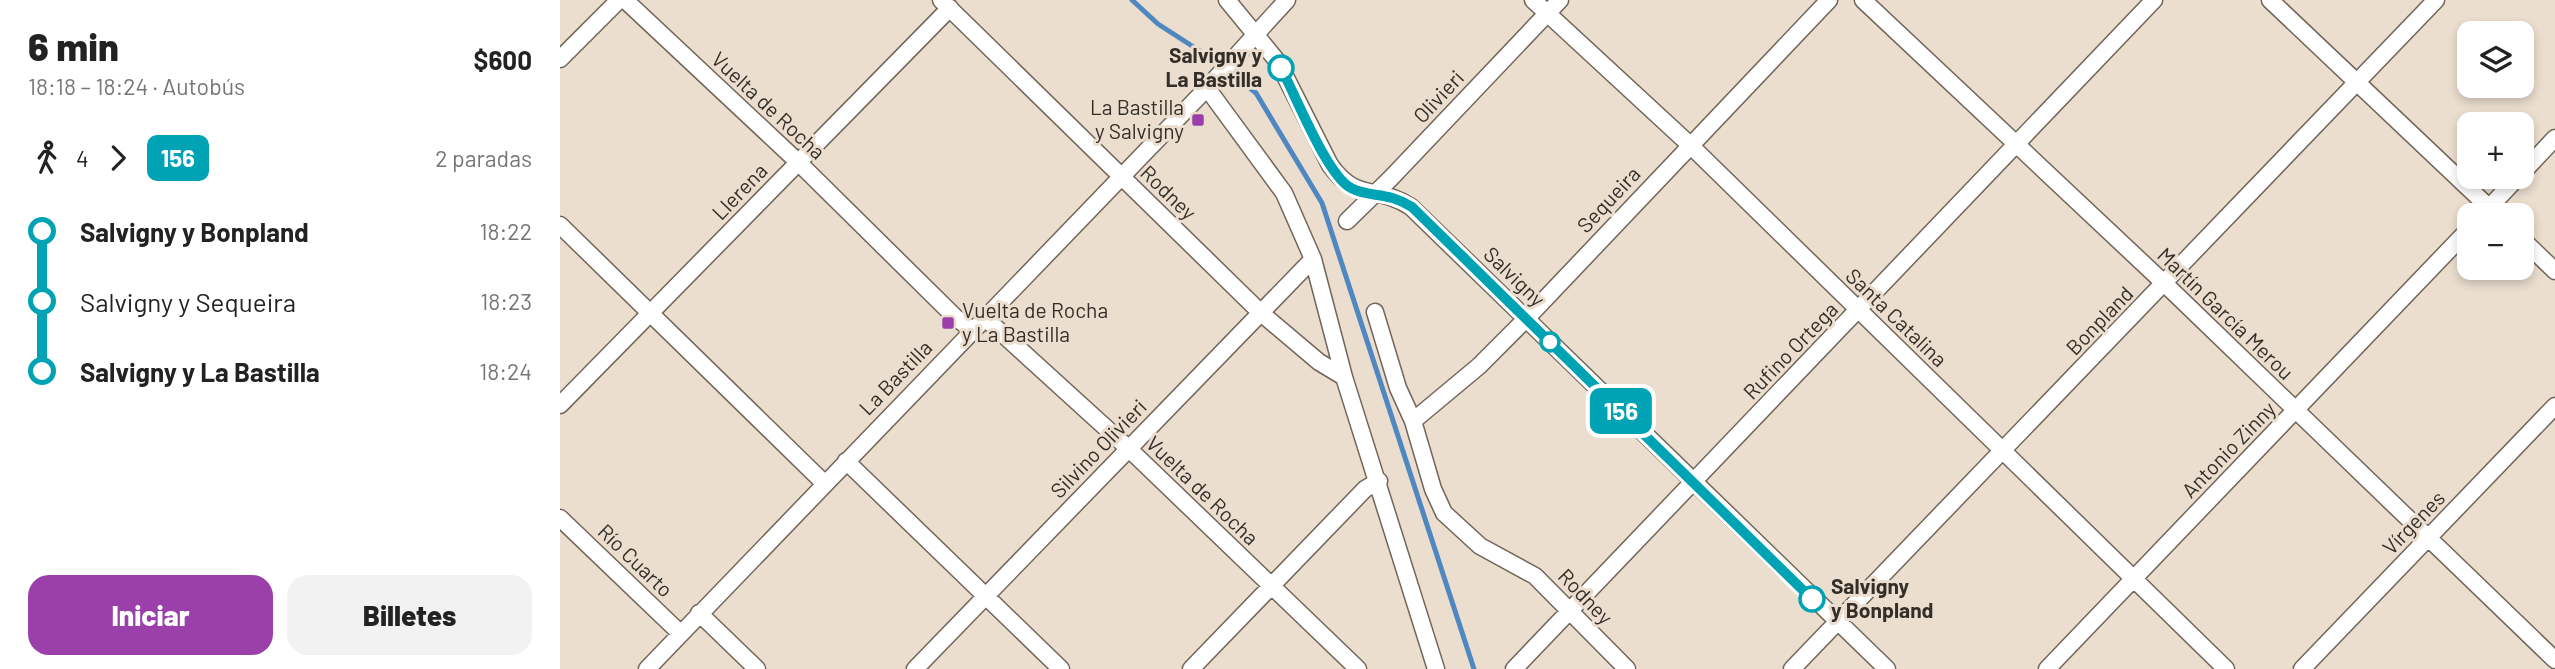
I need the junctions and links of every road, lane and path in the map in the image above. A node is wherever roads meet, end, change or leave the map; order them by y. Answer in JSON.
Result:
{"nodes":[{"id":1,"x":619,"y":0,"type":"edge"},
{"id":2,"x":625,"y":0,"type":"edge"},
{"id":3,"x":1227,"y":0,"type":"edge"},
{"id":4,"x":1287,"y":0,"type":"edge"},
{"id":5,"x":1533,"y":0,"type":"edge"},
{"id":6,"x":1560,"y":0,"type":"edge"},
{"id":7,"x":1829,"y":0,"type":"edge"},
{"id":8,"x":1863,"y":0,"type":"edge"},
{"id":9,"x":2154,"y":0,"type":"edge"},
{"id":10,"x":2270,"y":0,"type":"edge"},
{"id":11,"x":2436,"y":0,"type":"edge"},
{"id":12,"x":945,"y":4,"type":"edge"},
{"id":13,"x":1547,"y":13,"type":"junction"},
{"id":14,"x":1256,"y":32,"type":"junction"},
{"id":15,"x":560,"y":59,"type":"edge"},
{"id":16,"x":2358,"y":82,"type":"junction"},
{"id":17,"x":1208,"y":88,"type":"junction"},
{"id":18,"x":2555,"y":138,"type":"edge"},
{"id":19,"x":1690,"y":145,"type":"junction"},
{"id":20,"x":2017,"y":145,"type":"junction"},
{"id":21,"x":2534,"y":160,"type":"edge"},
{"id":22,"x":798,"y":162,"type":"junction"},
{"id":23,"x":1121,"y":176,"type":"junction"},
{"id":24,"x":2509,"y":189,"type":"edge"},
{"id":25,"x":1376,"y":192,"type":"junction"},
{"id":26,"x":2479,"y":203,"type":"edge"},
{"id":27,"x":2497,"y":203,"type":"edge"},
{"id":28,"x":1347,"y":221,"type":"dead end"},
{"id":29,"x":560,"y":225,"type":"edge"},
{"id":30,"x":2457,"y":242,"type":"edge"},
{"id":31,"x":2534,"y":251,"type":"edge"},
{"id":32,"x":1313,"y":258,"type":"junction"},
{"id":33,"x":2555,"y":271,"type":"edge"},
{"id":34,"x":2165,"y":284,"type":"junction"},
{"id":35,"x":1859,"y":311,"type":"junction"},
{"id":36,"x":1375,"y":312,"type":"dead end"},
{"id":37,"x":1261,"y":313,"type":"junction"},
{"id":38,"x":652,"y":314,"type":"junction"},
{"id":39,"x":984,"y":317,"type":"junction"},
{"id":40,"x":1527,"y":318,"type":"junction"},
{"id":41,"x":972,"y":330,"type":"junction"},
{"id":42,"x":1344,"y":377,"type":"junction"},
{"id":43,"x":560,"y":405,"type":"edge"},
{"id":44,"x":2555,"y":406,"type":"edge"},
{"id":45,"x":2295,"y":411,"type":"junction"},
{"id":46,"x":1413,"y":421,"type":"junction"},
{"id":47,"x":1128,"y":448,"type":"junction"},
{"id":48,"x":2003,"y":451,"type":"junction"},
{"id":49,"x":846,"y":461,"type":"junction"},
{"id":50,"x":1379,"y":481,"type":"junction"},
{"id":51,"x":1693,"y":481,"type":"junction"},
{"id":52,"x":824,"y":482,"type":"junction"},
{"id":53,"x":560,"y":518,"type":"edge"},
{"id":54,"x":2428,"y":539,"type":"junction"},
{"id":55,"x":2133,"y":579,"type":"junction"},
{"id":56,"x":1270,"y":586,"type":"junction"},
{"id":57,"x":986,"y":597,"type":"junction"},
{"id":58,"x":1569,"y":612,"type":"junction"},
{"id":59,"x":699,"y":613,"type":"junction"},
{"id":60,"x":1839,"y":622,"type":"junction"},
{"id":61,"x":680,"y":633,"type":"junction"},
{"id":62,"x":2555,"y":660,"type":"edge"},
{"id":63,"x":647,"y":669,"type":"edge"},
{"id":64,"x":757,"y":669,"type":"edge"},
{"id":65,"x":915,"y":669,"type":"edge"},
{"id":66,"x":1061,"y":669,"type":"edge"},
{"id":67,"x":1191,"y":669,"type":"edge"},
{"id":68,"x":1358,"y":669,"type":"edge"},
{"id":69,"x":1436,"y":669,"type":"edge"},
{"id":70,"x":1514,"y":669,"type":"edge"},
{"id":71,"x":1627,"y":669,"type":"edge"},
{"id":72,"x":1792,"y":669,"type":"edge"},
{"id":73,"x":1887,"y":669,"type":"edge"},
{"id":74,"x":2047,"y":669,"type":"edge"},
{"id":75,"x":2226,"y":669,"type":"edge"},
{"id":76,"x":2302,"y":669,"type":"edge"}],
"edges":[{"from":1,"to":15,"type":"street"},
{"from":2,"to":22,"type":"street","name":"Vuelta de Rocha"},
{"from":3,"to":14,"type":"street","name":"Salvigny"},
{"from":4,"to":14,"type":"street"},
{"from":5,"to":13,"type":"street","name":"Santa Catalina"},
{"from":6,"to":13,"type":"street","name":"Olivieri"},
{"from":7,"to":19,"type":"street","name":"Sequeira"},
{"from":8,"to":20,"type":"street","name":"Martín García Merou"},
{"from":9,"to":20,"type":"street","name":"Rufino Ortega"},
{"from":10,"to":16,"type":"street"},
{"from":11,"to":16,"type":"street","name":"Bonpland"},
{"from":12,"to":22,"type":"street","name":"Llerena"},
{"from":12,"to":23,"type":"street","name":"Rodney"},
{"from":13,"to":19,"type":"street","name":"Santa Catalina"},
{"from":13,"to":25,"type":"street","name":"Olivieri"},
{"from":14,"to":17,"type":"street","name":"La Bastilla"},
{"from":14,"to":25,"type":"street","name":"Salvigny"},
{"from":16,"to":26,"type":"street"},
{"from":16,"to":34,"type":"street","name":"Bonpland"},
{"from":17,"to":23,"type":"street","name":"La Bastilla"},
{"from":17,"to":32,"type":"street"},
{"from":18,"to":21,"type":"street"},
{"from":19,"to":35,"type":"street","name":"Santa Catalina"},
{"from":19,"to":40,"type":"street","name":"Sequeira"},
{"from":20,"to":34,"type":"street","name":"Martín García Merou"},
{"from":20,"to":35,"type":"street","name":"Rufino Ortega"},
{"from":22,"to":38,"type":"street","name":"Llerena"},
{"from":22,"to":41,"type":"street","name":"Vuelta de Rocha"},
{"from":23,"to":37,"type":"street","name":"Rodney"},
{"from":23,"to":39,"type":"street","name":"La Bastilla"},
{"from":24,"to":27,"type":"street"},
{"from":25,"to":28,"type":"street","name":"Olivieri"},
{"from":25,"to":40,"type":"street","name":"Salvigny"},
{"from":29,"to":38,"type":"street"},
{"from":30,"to":45,"type":"street","name":"Antonio Zinny"},
{"from":31,"to":33,"type":"street"},
{"from":32,"to":37,"type":"street","name":"Silvino Olivieri"},
{"from":32,"to":42,"type":"street"},
{"from":34,"to":45,"type":"street","name":"Martín García Merou"},
{"from":34,"to":48,"type":"street","name":"Bonpland"},
{"from":35,"to":48,"type":"street","name":"Santa Catalina"},
{"from":35,"to":51,"type":"street","name":"Rufino Ortega"},
{"from":36,"to":46,"type":"street","name":"Rodney"},
{"from":37,"to":42,"type":"street","name":"Rodney"},
{"from":37,"to":47,"type":"street","name":"Silvino Olivieri"},
{"from":38,"to":43,"type":"street","name":"Llerena"},
{"from":38,"to":52,"type":"street"},
{"from":39,"to":41,"type":"street","name":"La Bastilla"},
{"from":39,"to":47,"type":"street","name":"Vuelta de Rocha"},
{"from":40,"to":46,"type":"street","name":"Sequeira"},
{"from":40,"to":51,"type":"street","name":"Salvigny"},
{"from":41,"to":49,"type":"street","name":"La Bastilla"},
{"from":42,"to":50,"type":"street"},
{"from":44,"to":54,"type":"street","name":"Vírgenes"},
{"from":45,"to":54,"type":"street","name":"Martín García Merou"},
{"from":45,"to":55,"type":"street","name":"Antonio Zinny"},
{"from":46,"to":58,"type":"street","name":"Rodney"},
{"from":47,"to":56,"type":"street","name":"Vuelta de Rocha"},
{"from":47,"to":57,"type":"street","name":"Silvino Olivieri"},
{"from":48,"to":55,"type":"street","name":"Santa Catalina"},
{"from":48,"to":60,"type":"street","name":"Bonpland"},
{"from":49,"to":52,"type":"street","name":"La Bastilla"},
{"from":49,"to":57,"type":"street"},
{"from":50,"to":56,"type":"street"},
{"from":50,"to":69,"type":"street"},
{"from":51,"to":58,"type":"street","name":"Rufino Ortega"},
{"from":51,"to":60,"type":"street","name":"Salvigny"},
{"from":52,"to":59,"type":"street","name":"La Bastilla"},
{"from":53,"to":61,"type":"street","name":"Río Cuarto"},
{"from":54,"to":62,"type":"street","name":"Martín García Merou"},
{"from":54,"to":76,"type":"street","name":"Vírgenes"},
{"from":55,"to":74,"type":"street","name":"Antonio Zinny"},
{"from":55,"to":75,"type":"street","name":"Santa Catalina"},
{"from":56,"to":67,"type":"street"},
{"from":56,"to":68,"type":"street","name":"Vuelta de Rocha"},
{"from":57,"to":65,"type":"street","name":"Silvino Olivieri"},
{"from":57,"to":66,"type":"street"},
{"from":58,"to":70,"type":"street","name":"Rufino Ortega"},
{"from":58,"to":71,"type":"street","name":"Rodney"},
{"from":59,"to":61,"type":"street","name":"La Bastilla"},
{"from":59,"to":64,"type":"street"},
{"from":60,"to":72,"type":"street","name":"Bonpland"},
{"from":60,"to":73,"type":"street","name":"Salvigny"},
{"from":61,"to":63,"type":"street","name":"La Bastilla"}]}
